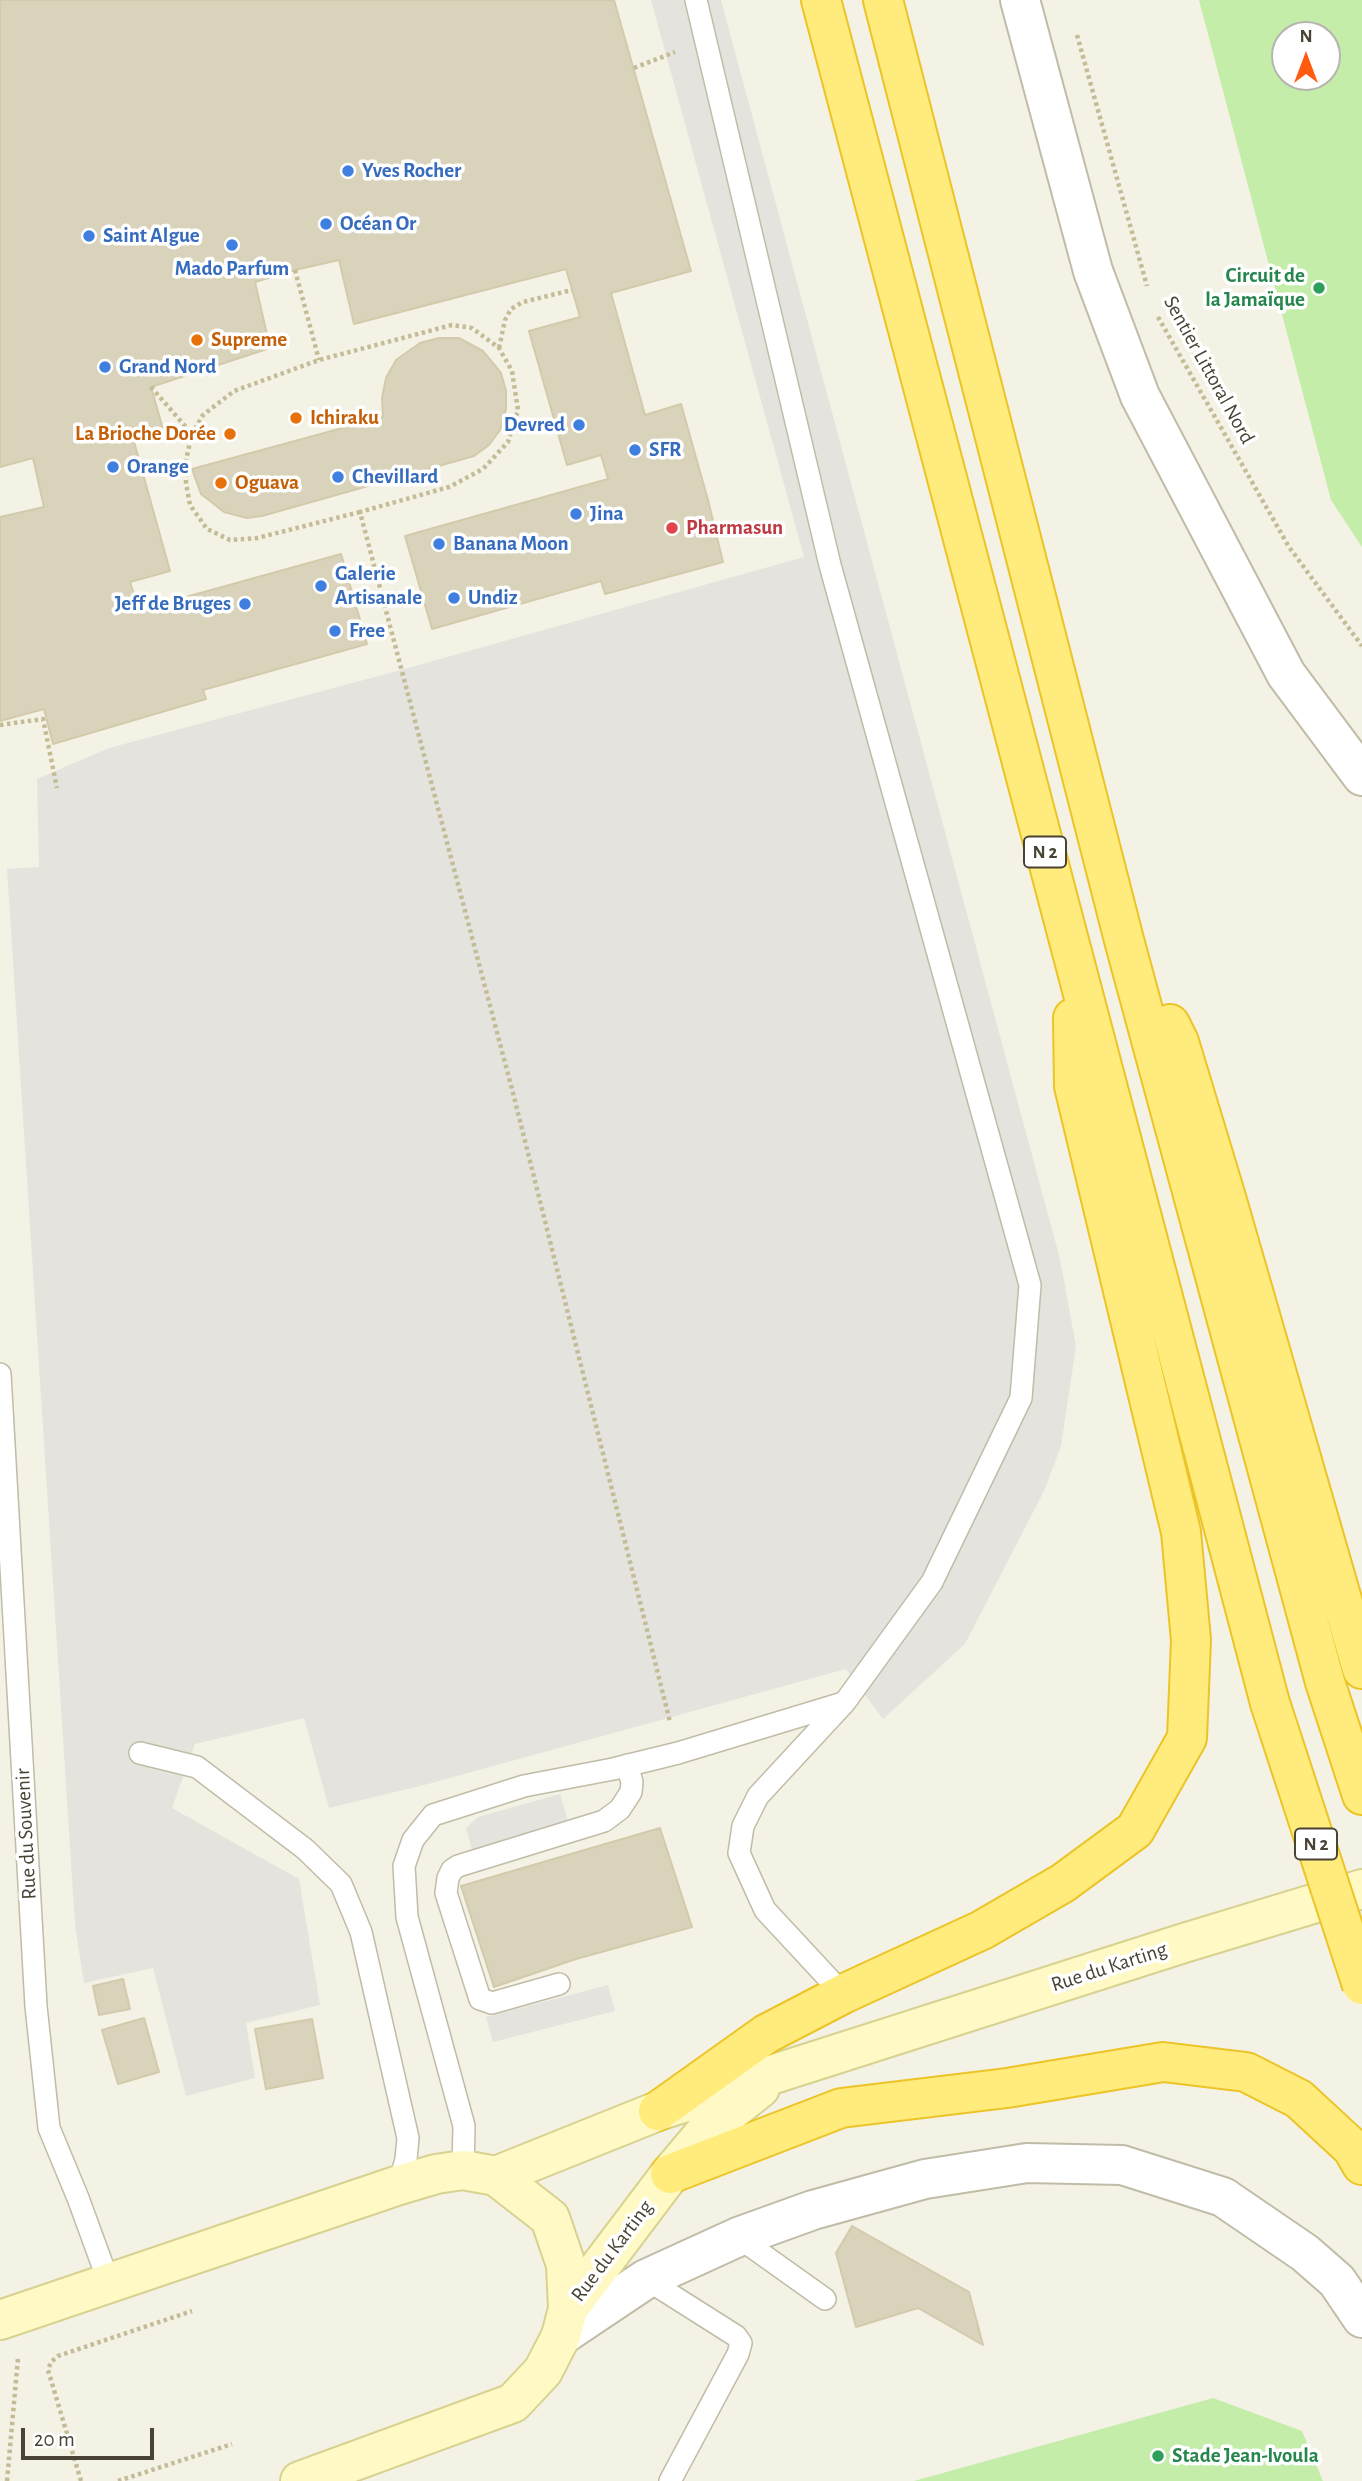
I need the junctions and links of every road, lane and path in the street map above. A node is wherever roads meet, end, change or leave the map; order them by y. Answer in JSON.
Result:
{"nodes":[{"id":1,"x":696,"y":0,"type":"edge"},
{"id":2,"x":821,"y":0,"type":"edge"},
{"id":3,"x":883,"y":0,"type":"edge"},
{"id":4,"x":1020,"y":0,"type":"edge"},
{"id":5,"x":1074,"y":27,"type":"dead end"},
{"id":6,"x":681,"y":50,"type":"dead end"},
{"id":7,"x":634,"y":68,"type":"dead end"},
{"id":8,"x":295,"y":270,"type":"dead end"},
{"id":9,"x":572,"y":290,"type":"dead end"},
{"id":10,"x":1149,"y":293,"type":"dead end"},
{"id":11,"x":1153,"y":307,"type":"dead end"},
{"id":12,"x":499,"y":348,"type":"junction"},
{"id":13,"x":319,"y":360,"type":"junction"},
{"id":14,"x":151,"y":387,"type":"dead end"},
{"id":15,"x":192,"y":434,"type":"junction"},
{"id":16,"x":360,"y":512,"type":"junction"},
{"id":17,"x":1362,"y":646,"type":"edge"},
{"id":18,"x":0,"y":724,"type":"edge"},
{"id":19,"x":1362,"y":776,"type":"edge"},
{"id":20,"x":57,"y":788,"type":"dead end"},
{"id":21,"x":1125,"y":940,"type":"junction"},
{"id":22,"x":1072,"y":957,"type":"junction"},
{"id":23,"x":0,"y":1374,"type":"edge"},
{"id":24,"x":1362,"y":1669,"type":"edge"},
{"id":25,"x":845,"y":1702,"type":"junction"},
{"id":26,"x":140,"y":1753,"type":"dead end"},
{"id":27,"x":678,"y":1753,"type":"junction"},
{"id":28,"x":628,"y":1765,"type":"junction"},
{"id":29,"x":1362,"y":1796,"type":"edge"},
{"id":30,"x":1362,"y":1889,"type":"edge"},
{"id":31,"x":559,"y":1984,"type":"dead end"},
{"id":32,"x":1362,"y":1985,"type":"edge"},
{"id":33,"x":843,"y":1994,"type":"junction"},
{"id":34,"x":778,"y":2074,"type":"junction"},
{"id":35,"x":658,"y":2111,"type":"junction"},
{"id":36,"x":1362,"y":2165,"type":"edge"},
{"id":37,"x":479,"y":2173,"type":"junction"},
{"id":38,"x":670,"y":2174,"type":"junction"},
{"id":39,"x":399,"y":2185,"type":"junction"},
{"id":40,"x":738,"y":2237,"type":"junction"},
{"id":41,"x":646,"y":2278,"type":"junction"},
{"id":42,"x":109,"y":2283,"type":"junction"},
{"id":43,"x":825,"y":2299,"type":"dead end"},
{"id":44,"x":192,"y":2311,"type":"dead end"},
{"id":45,"x":11,"y":2316,"type":"edge"},
{"id":46,"x":1362,"y":2318,"type":"edge"},
{"id":47,"x":565,"y":2323,"type":"junction"},
{"id":48,"x":232,"y":2444,"type":"dead end"},
{"id":49,"x":7,"y":2481,"type":"edge"},
{"id":50,"x":81,"y":2481,"type":"edge"},
{"id":51,"x":118,"y":2481,"type":"edge"},
{"id":52,"x":300,"y":2481,"type":"edge"},
{"id":53,"x":670,"y":2481,"type":"edge"}],
"edges":[{"from":1,"to":25,"type":"lane"},
{"from":2,"to":22,"type":"highway","number":"N 2"},
{"from":3,"to":21,"type":"highway","number":"N 2"},
{"from":4,"to":19,"type":"street"},
{"from":5,"to":10,"type":"path","name":"Sentier Littoral Nord"},
{"from":6,"to":7,"type":"path"},
{"from":8,"to":13,"type":"path"},
{"from":9,"to":12,"type":"path"},
{"from":11,"to":17,"type":"path","name":"Sentier Littoral Nord"},
{"from":12,"to":13,"type":"path"},
{"from":12,"to":16,"type":"path"},
{"from":13,"to":15,"type":"path"},
{"from":14,"to":15,"type":"path"},
{"from":15,"to":16,"type":"path"},
{"from":16,"to":27,"type":"path"},
{"from":18,"to":20,"type":"path"},
{"from":21,"to":24,"type":"highway"},
{"from":21,"to":29,"type":"highway","number":"N 2"},
{"from":22,"to":32,"type":"highway","number":"N 2","bridge":true},
{"from":22,"to":33,"type":"highway"},
{"from":23,"to":42,"type":"lane","name":"Rue du Souvenir"},
{"from":25,"to":27,"type":"lane"},
{"from":25,"to":33,"type":"lane"},
{"from":26,"to":39,"type":"lane"},
{"from":27,"to":28,"type":"lane"},
{"from":28,"to":31,"type":"lane"},
{"from":28,"to":37,"type":"lane"},
{"from":30,"to":34,"type":"main road","name":"Rue du Karting"},
{"from":33,"to":35,"type":"highway"},
{"from":34,"to":35,"type":"main road","name":"Rue du Karting"},
{"from":34,"to":38,"type":"main road","name":"Rue du Karting"},
{"from":35,"to":37,"type":"main road","name":"Rue du Karting"},
{"from":36,"to":38,"type":"highway"},
{"from":37,"to":39,"type":"main road","name":"Rue du Karting"},
{"from":37,"to":47,"type":"main road"},
{"from":38,"to":47,"type":"main road","name":"Rue du Karting"},
{"from":39,"to":42,"type":"main road","name":"Rue du Karting"},
{"from":40,"to":41,"type":"street"},
{"from":40,"to":43,"type":"lane"},
{"from":40,"to":46,"type":"street"},
{"from":41,"to":47,"type":"street"},
{"from":41,"to":53,"type":"lane"},
{"from":42,"to":45,"type":"main road","name":"Rue du Karting"},
{"from":44,"to":50,"type":"path"},
{"from":45,"to":49,"type":"path"},
{"from":47,"to":52,"type":"main road","name":"Rue du Karting"},
{"from":48,"to":51,"type":"path"}]}
